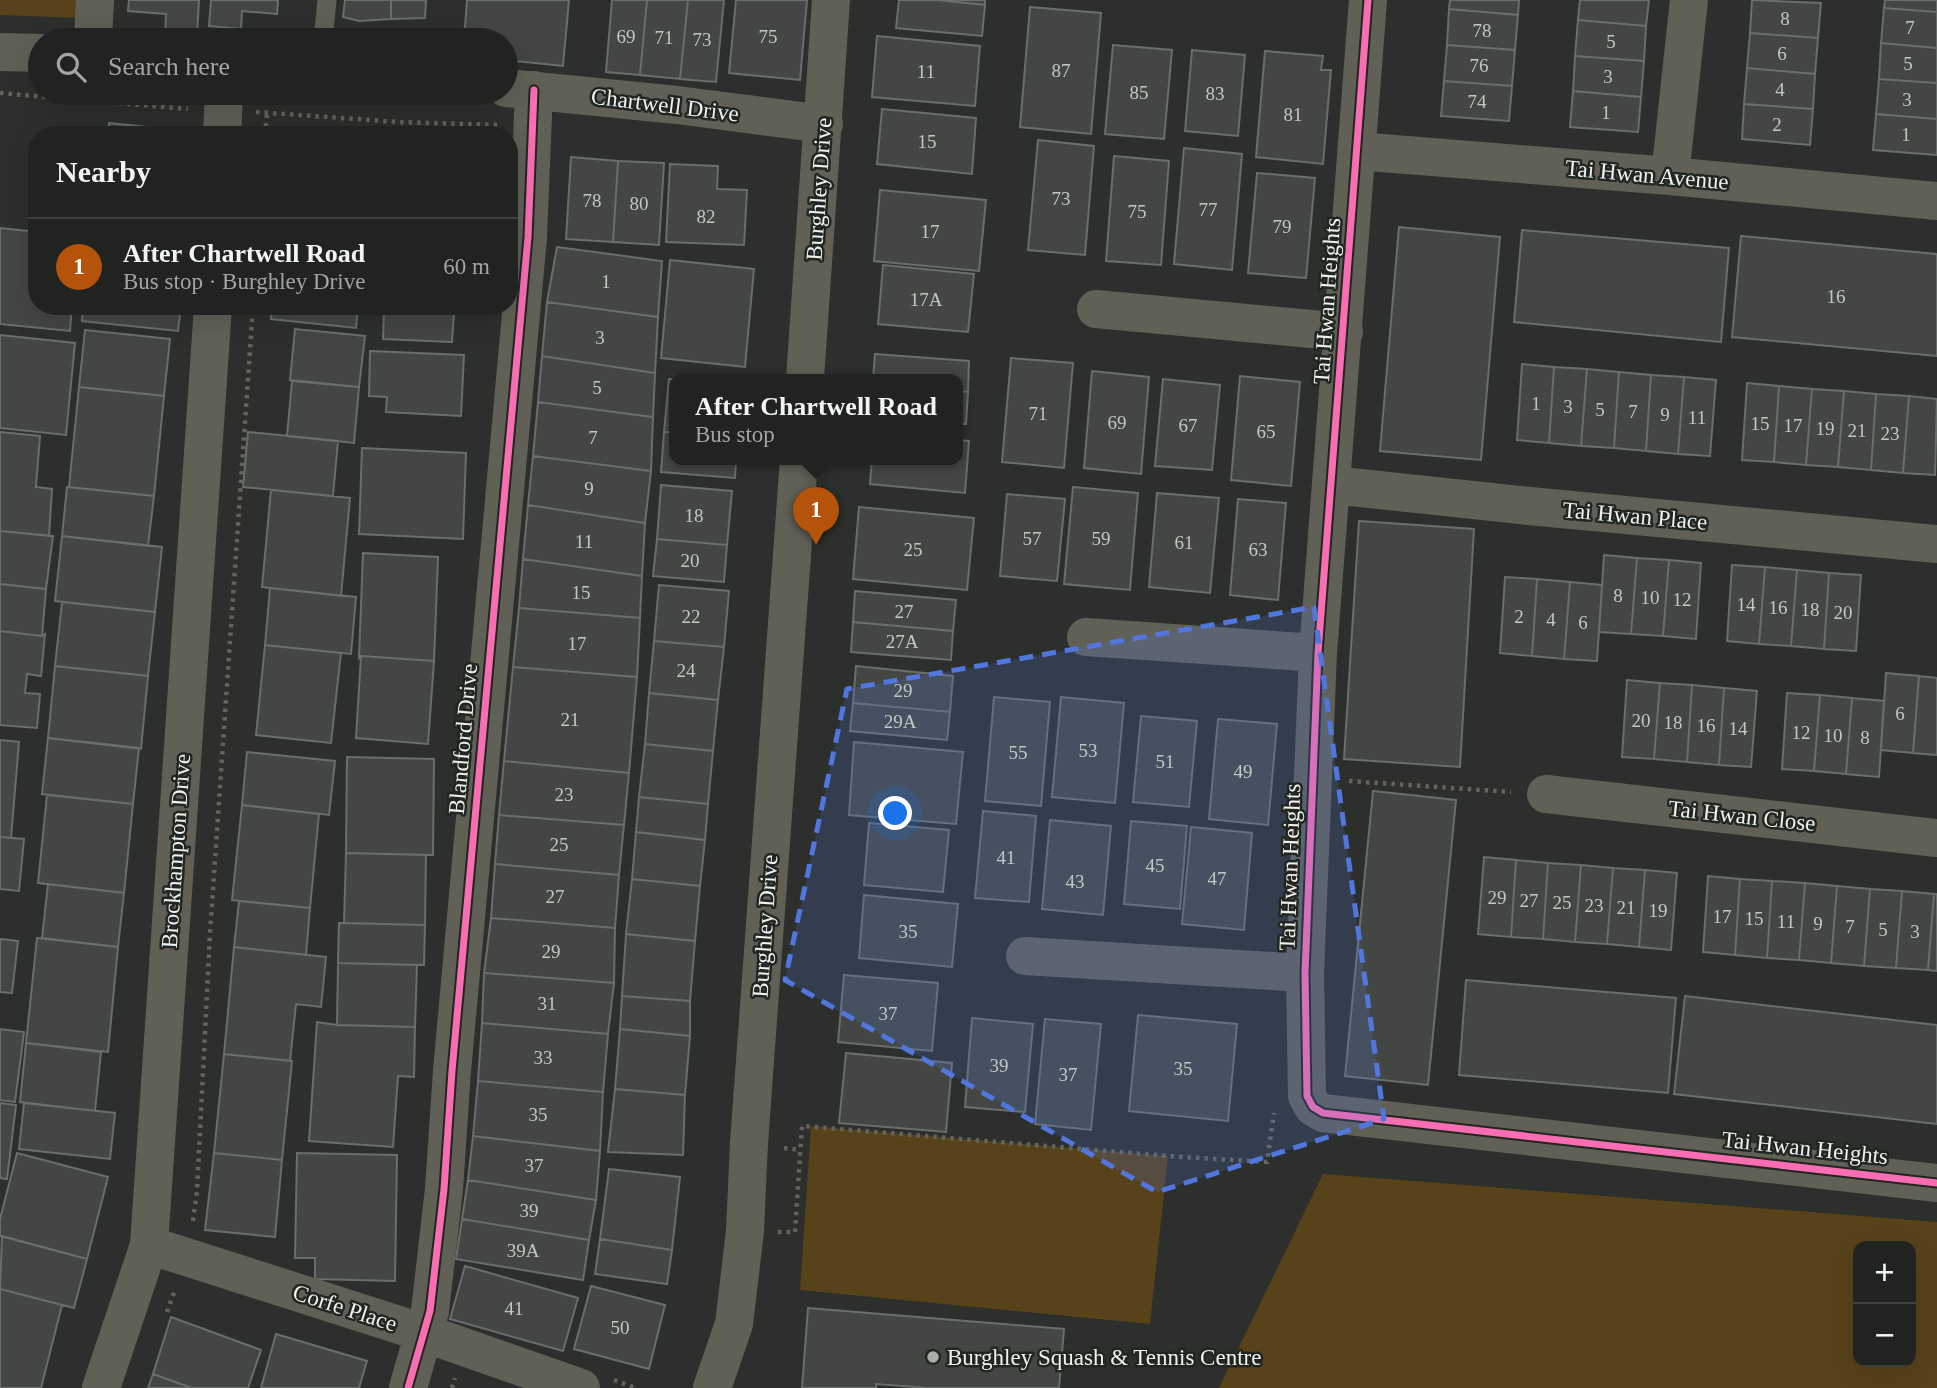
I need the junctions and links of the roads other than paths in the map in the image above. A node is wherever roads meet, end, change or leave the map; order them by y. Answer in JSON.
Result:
{"nodes":[{"id":1,"x":95,"y":0,"type":"edge"},
{"id":2,"x":327,"y":0,"type":"edge"},
{"id":3,"x":831,"y":0,"type":"edge"},
{"id":4,"x":1368,"y":0,"type":"edge"},
{"id":5,"x":1689,"y":0,"type":"edge"},
{"id":6,"x":94,"y":28,"type":"edge"},
{"id":7,"x":324,"y":28,"type":"edge"},
{"id":8,"x":0,"y":52,"type":"edge"},
{"id":9,"x":28,"y":53,"type":"edge"},
{"id":10,"x":520,"y":89,"type":"edge"},
{"id":11,"x":824,"y":124,"type":"junction"},
{"id":12,"x":1357,"y":152,"type":"junction"},
{"id":13,"x":1670,"y":176,"type":"junction"},
{"id":14,"x":1937,"y":201,"type":"edge"},
{"id":15,"x":1096,"y":309,"type":"dead end"},
{"id":16,"x":212,"y":315,"type":"edge"},
{"id":17,"x":1344,"y":332,"type":"junction"},
{"id":18,"x":805,"y":374,"type":"edge"},
{"id":19,"x":799,"y":465,"type":"edge"},
{"id":20,"x":1332,"y":485,"type":"junction"},
{"id":21,"x":1937,"y":544,"type":"edge"},
{"id":22,"x":1086,"y":637,"type":"dead end"},
{"id":23,"x":1318,"y":653,"type":"junction"},
{"id":24,"x":1546,"y":794,"type":"road end"},
{"id":25,"x":1937,"y":838,"type":"edge"},
{"id":26,"x":1025,"y":956,"type":"dead end"},
{"id":27,"x":1305,"y":973,"type":"junction"},
{"id":28,"x":1937,"y":1183,"type":"edge"},
{"id":29,"x":149,"y":1245,"type":"junction"},
{"id":30,"x":424,"y":1333,"type":"junction"},
{"id":31,"x":101,"y":1388,"type":"edge"},
{"id":32,"x":408,"y":1388,"type":"edge"},
{"id":33,"x":581,"y":1388,"type":"edge"},
{"id":34,"x":712,"y":1388,"type":"edge"}],
"edges":[{"from":1,"to":6,"type":"street"},
{"from":2,"to":7,"type":"lane"},
{"from":3,"to":11,"type":"street","name":"Burghley Drive"},
{"from":4,"to":12,"type":"street","name":"Tai Hwan Heights"},
{"from":5,"to":13,"type":"street"},
{"from":8,"to":9,"type":"street"},
{"from":10,"to":11,"type":"street","name":"Chartwell Drive"},
{"from":10,"to":30,"type":"street","name":"Blandford Drive"},
{"from":11,"to":18,"type":"street","name":"Burghley Drive"},
{"from":12,"to":13,"type":"street","name":"Tai Hwan Avenue"},
{"from":12,"to":17,"type":"street","name":"Tai Hwan Heights"},
{"from":13,"to":14,"type":"street","name":"Tai Hwan Avenue"},
{"from":15,"to":17,"type":"street","name":"Tai Hwan Heights"},
{"from":16,"to":29,"type":"street","name":"Brockhampton Drive"},
{"from":17,"to":20,"type":"street","name":"Tai Hwan Heights"},
{"from":19,"to":34,"type":"street","name":"Burghley Drive"},
{"from":20,"to":21,"type":"street","name":"Tai Hwan Place"},
{"from":20,"to":23,"type":"street","name":"Tai Hwan Heights"},
{"from":22,"to":23,"type":"street"},
{"from":23,"to":27,"type":"street","name":"Tai Hwan Heights"},
{"from":24,"to":25,"type":"street","name":"Tai Hwan Close"},
{"from":26,"to":27,"type":"street","name":"Tai Hwan Heights"},
{"from":27,"to":28,"type":"street","name":"Tai Hwan Heights"},
{"from":29,"to":30,"type":"street","name":"Corfe Place"},
{"from":29,"to":31,"type":"street","name":"Brockhampton Drive"},
{"from":30,"to":32,"type":"street","name":"Blandford Drive"},
{"from":30,"to":33,"type":"street","name":"Corfe Place"}]}
